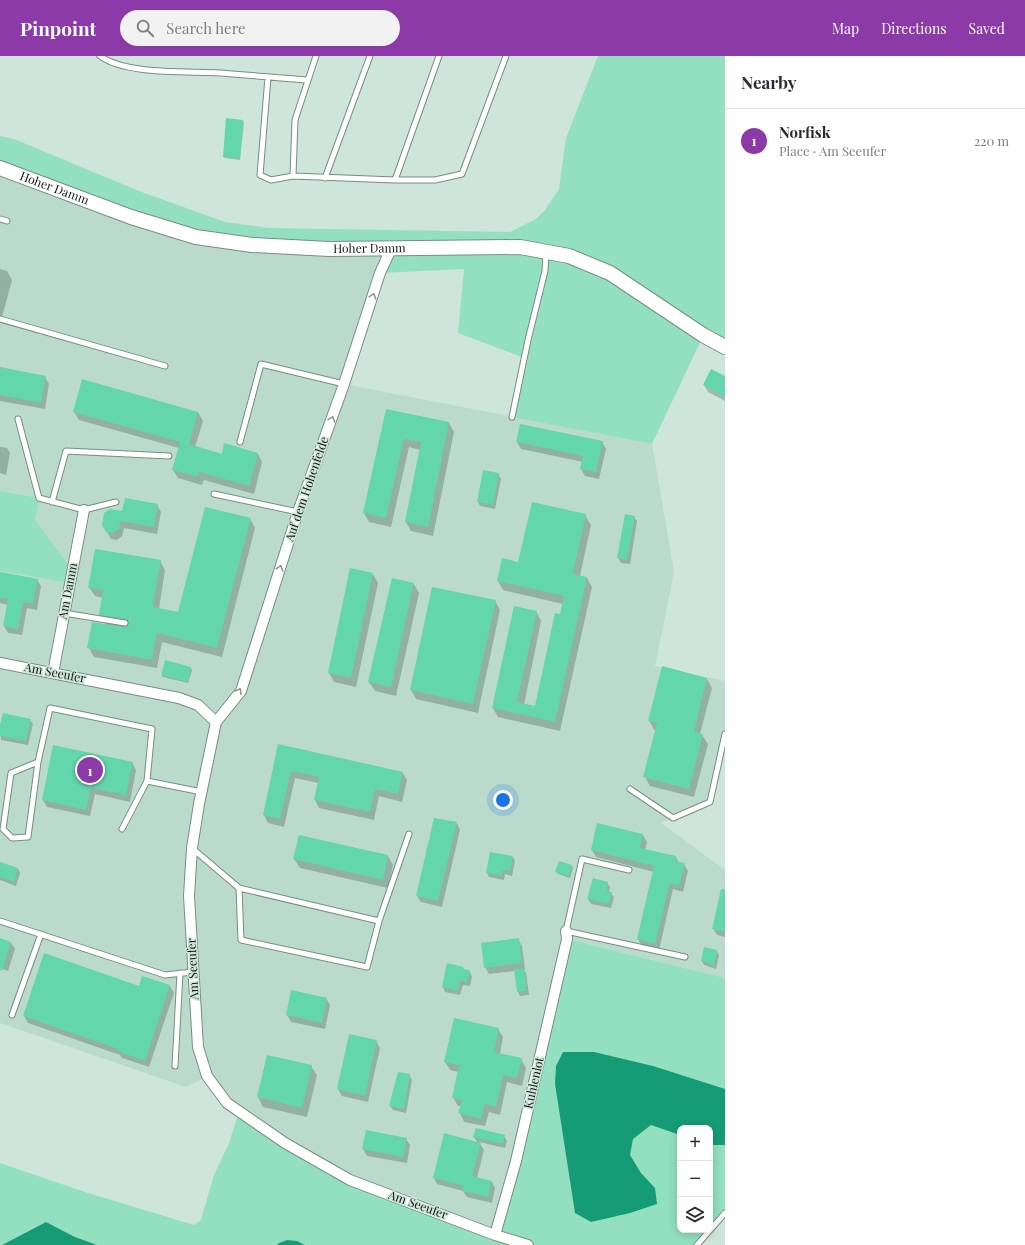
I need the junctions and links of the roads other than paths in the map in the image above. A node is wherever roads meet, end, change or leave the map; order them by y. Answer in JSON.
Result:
{"nodes":[{"id":1,"x":100,"y":56,"type":"edge"},
{"id":2,"x":316,"y":56,"type":"edge"},
{"id":3,"x":370,"y":56,"type":"edge"},
{"id":4,"x":439,"y":56,"type":"edge"},
{"id":5,"x":506,"y":56,"type":"edge"},
{"id":6,"x":268,"y":77,"type":"junction"},
{"id":7,"x":308,"y":80,"type":"junction"},
{"id":8,"x":0,"y":168,"type":"edge"},
{"id":9,"x":293,"y":176,"type":"junction"},
{"id":10,"x":325,"y":178,"type":"junction"},
{"id":11,"x":395,"y":180,"type":"junction"},
{"id":12,"x":0,"y":219,"type":"edge"},
{"id":13,"x":7,"y":221,"type":"dead end"},
{"id":14,"x":391,"y":249,"type":"junction"},
{"id":15,"x":546,"y":252,"type":"junction"},
{"id":16,"x":0,"y":319,"type":"edge"},
{"id":17,"x":725,"y":347,"type":"edge"},
{"id":18,"x":165,"y":366,"type":"dead end"},
{"id":19,"x":344,"y":384,"type":"junction"},
{"id":20,"x":512,"y":417,"type":"dead end"},
{"id":21,"x":18,"y":419,"type":"dead end"},
{"id":22,"x":240,"y":442,"type":"dead end"},
{"id":23,"x":169,"y":456,"type":"dead end"},
{"id":24,"x":214,"y":494,"type":"dead end"},
{"id":25,"x":52,"y":502,"type":"junction"},
{"id":26,"x":116,"y":502,"type":"dead end"},
{"id":27,"x":84,"y":510,"type":"junction"},
{"id":28,"x":298,"y":512,"type":"junction"},
{"id":29,"x":64,"y":612,"type":"junction"},
{"id":30,"x":125,"y":623,"type":"dead end"},
{"id":31,"x":0,"y":663,"type":"edge"},
{"id":32,"x":53,"y":673,"type":"junction"},
{"id":33,"x":216,"y":722,"type":"junction"},
{"id":34,"x":725,"y":734,"type":"edge"},
{"id":35,"x":38,"y":762,"type":"junction"},
{"id":36,"x":147,"y":781,"type":"junction"},
{"id":37,"x":630,"y":789,"type":"dead end"},
{"id":38,"x":202,"y":792,"type":"junction"},
{"id":39,"x":122,"y":829,"type":"dead end"},
{"id":40,"x":409,"y":834,"type":"dead end"},
{"id":41,"x":192,"y":848,"type":"junction"},
{"id":42,"x":629,"y":870,"type":"dead end"},
{"id":43,"x":239,"y":888,"type":"junction"},
{"id":44,"x":0,"y":921,"type":"edge"},
{"id":45,"x":379,"y":921,"type":"junction"},
{"id":46,"x":566,"y":931,"type":"junction"},
{"id":47,"x":41,"y":934,"type":"junction"},
{"id":48,"x":685,"y":957,"type":"dead end"},
{"id":49,"x":194,"y":972,"type":"junction"},
{"id":50,"x":180,"y":973,"type":"junction"},
{"id":51,"x":12,"y":1015,"type":"dead end"},
{"id":52,"x":175,"y":1066,"type":"dead end"},
{"id":53,"x":725,"y":1213,"type":"edge"},
{"id":54,"x":495,"y":1235,"type":"junction"},
{"id":55,"x":528,"y":1245,"type":"edge"},
{"id":56,"x":697,"y":1245,"type":"edge"}],
"edges":[{"from":1,"to":6,"type":"lane"},
{"from":2,"to":7,"type":"lane"},
{"from":3,"to":10,"type":"lane"},
{"from":4,"to":11,"type":"lane"},
{"from":5,"to":11,"type":"lane"},
{"from":6,"to":7,"type":"lane"},
{"from":6,"to":9,"type":"lane"},
{"from":7,"to":9,"type":"lane"},
{"from":8,"to":14,"type":"main road","name":"Hoher Damm"},
{"from":9,"to":10,"type":"lane"},
{"from":10,"to":11,"type":"lane"},
{"from":12,"to":13,"type":"lane"},
{"from":14,"to":15,"type":"main road","name":"Hoher Damm"},
{"from":19,"to":14,"type":"street","name":"Auf dem Hohenfelde","one_way":true},
{"from":15,"to":17,"type":"main road","name":"Hoher Damm"},
{"from":15,"to":20,"type":"lane"},
{"from":16,"to":18,"type":"lane"},
{"from":19,"to":22,"type":"lane"},
{"from":28,"to":19,"type":"street","name":"Auf dem Hohenfelde","one_way":true},
{"from":21,"to":25,"type":"lane"},
{"from":23,"to":25,"type":"lane"},
{"from":24,"to":28,"type":"lane"},
{"from":25,"to":27,"type":"lane"},
{"from":26,"to":27,"type":"lane"},
{"from":27,"to":29,"type":"street","name":"Am Damm"},
{"from":33,"to":28,"type":"street","name":"Auf dem Hohenfelde","one_way":true},
{"from":29,"to":30,"type":"lane"},
{"from":29,"to":32,"type":"street","name":"Am Damm"},
{"from":31,"to":32,"type":"street","name":"Am Seeufer"},
{"from":32,"to":33,"type":"street","name":"Am Seeufer"},
{"from":33,"to":38,"type":"street","name":"Am Seeufer"},
{"from":34,"to":37,"type":"lane"},
{"from":35,"to":35,"type":"lane"},
{"from":35,"to":36,"type":"lane"},
{"from":36,"to":38,"type":"lane"},
{"from":36,"to":39,"type":"lane"},
{"from":38,"to":41,"type":"street","name":"Am Seeufer"},
{"from":40,"to":45,"type":"lane"},
{"from":41,"to":43,"type":"lane"},
{"from":41,"to":49,"type":"street","name":"Am Seeufer"},
{"from":42,"to":46,"type":"lane"},
{"from":43,"to":45,"type":"lane"},
{"from":43,"to":45,"type":"lane"},
{"from":44,"to":47,"type":"lane"},
{"from":46,"to":48,"type":"lane"},
{"from":46,"to":54,"type":"street","name":"Kuhlenlot"},
{"from":47,"to":50,"type":"lane"},
{"from":47,"to":51,"type":"lane"},
{"from":49,"to":50,"type":"lane"},
{"from":49,"to":54,"type":"street","name":"Am Seeufer"},
{"from":50,"to":52,"type":"lane"},
{"from":53,"to":56,"type":"lane"},
{"from":54,"to":55,"type":"street","name":"Am Seeufer"}]}
